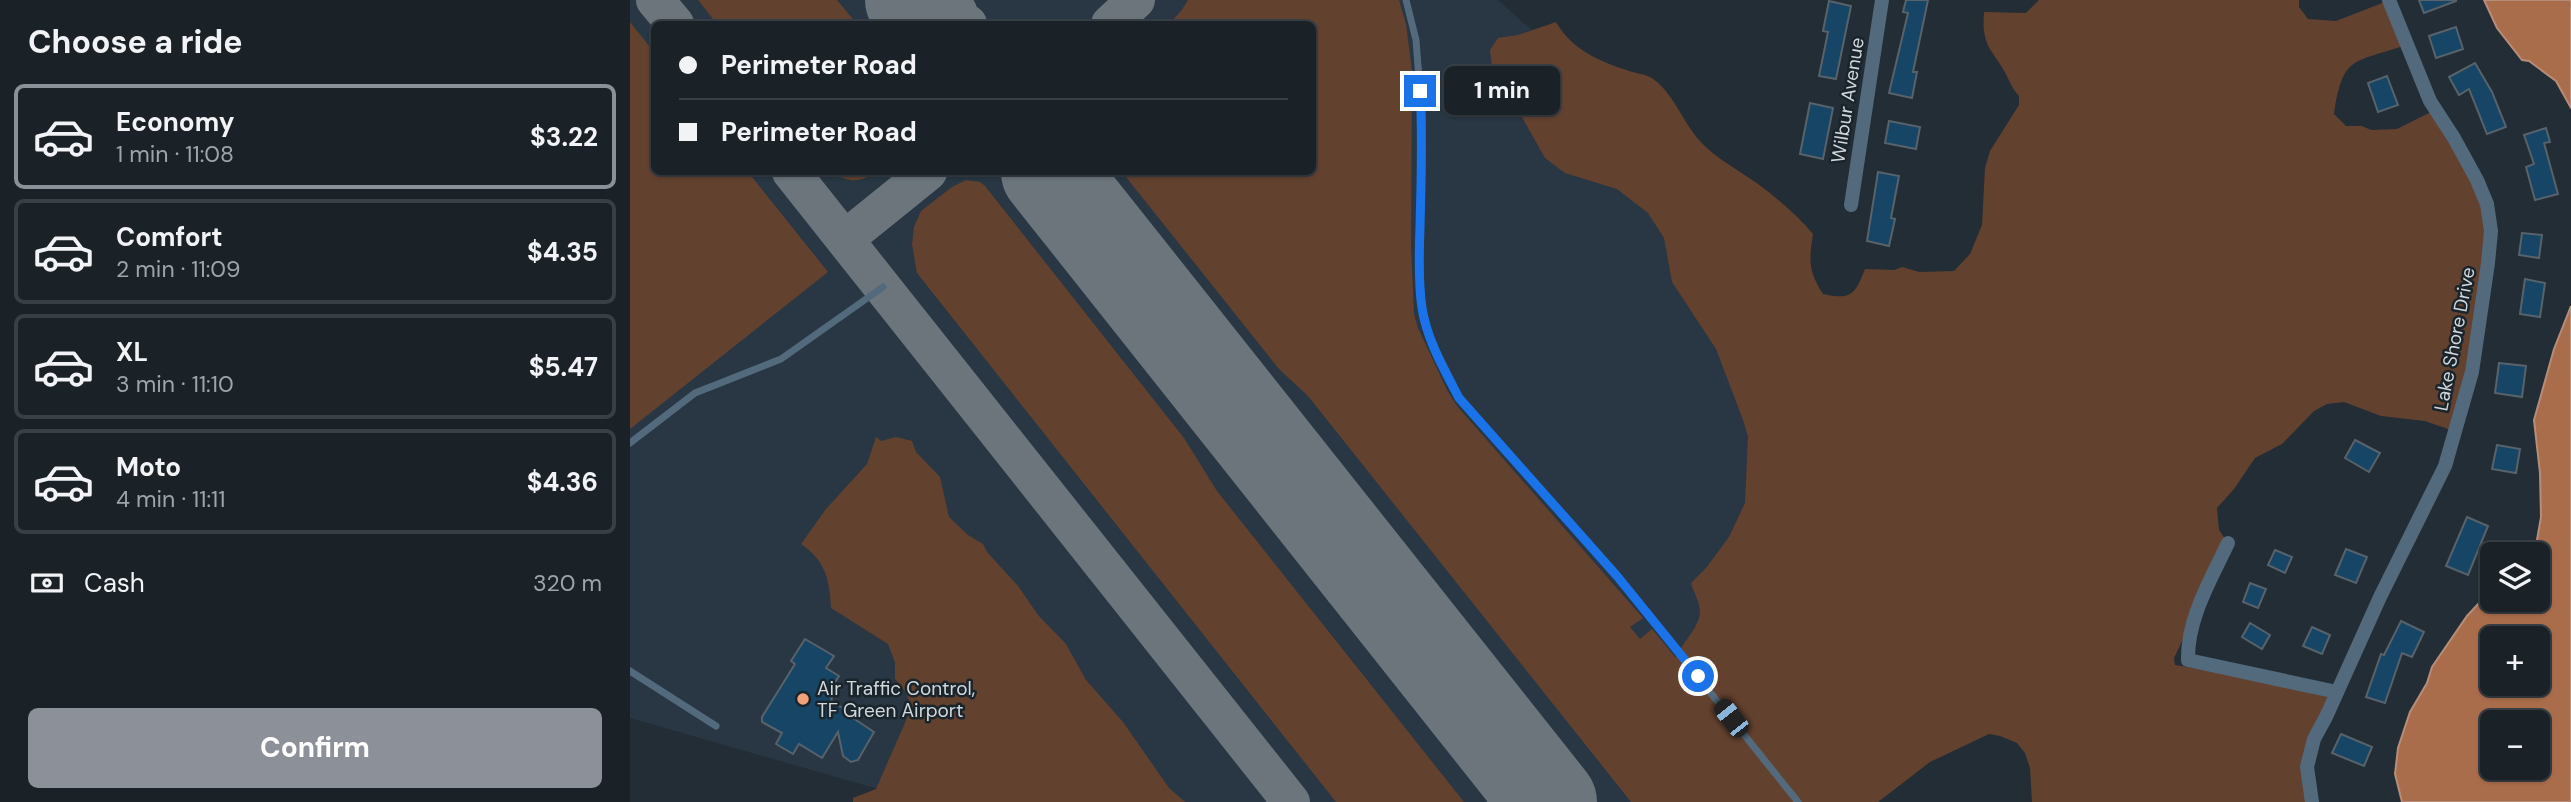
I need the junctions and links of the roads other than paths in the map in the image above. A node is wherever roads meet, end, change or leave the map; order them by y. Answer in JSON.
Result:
{"nodes":[{"id":1,"x":1406,"y":0,"type":"edge"},
{"id":2,"x":1882,"y":0,"type":"edge"},
{"id":3,"x":2389,"y":0,"type":"edge"},
{"id":4,"x":1851,"y":205,"type":"dead end"},
{"id":5,"x":883,"y":287,"type":"dead end"},
{"id":6,"x":630,"y":443,"type":"edge"},
{"id":7,"x":2228,"y":543,"type":"dead end"},
{"id":8,"x":630,"y":671,"type":"edge"},
{"id":9,"x":2337,"y":692,"type":"junction"},
{"id":10,"x":716,"y":726,"type":"dead end"},
{"id":11,"x":1798,"y":802,"type":"edge"},
{"id":12,"x":2312,"y":802,"type":"edge"}],
"edges":[{"from":1,"to":11,"type":"lane"},
{"from":2,"to":4,"type":"street","name":"Wilbur Avenue"},
{"from":3,"to":9,"type":"street","name":"Lake Shore Drive"},
{"from":5,"to":6,"type":"lane"},
{"from":7,"to":9,"type":"street"},
{"from":8,"to":10,"type":"lane"},
{"from":9,"to":12,"type":"street","name":"Lake Shore Drive"}]}
